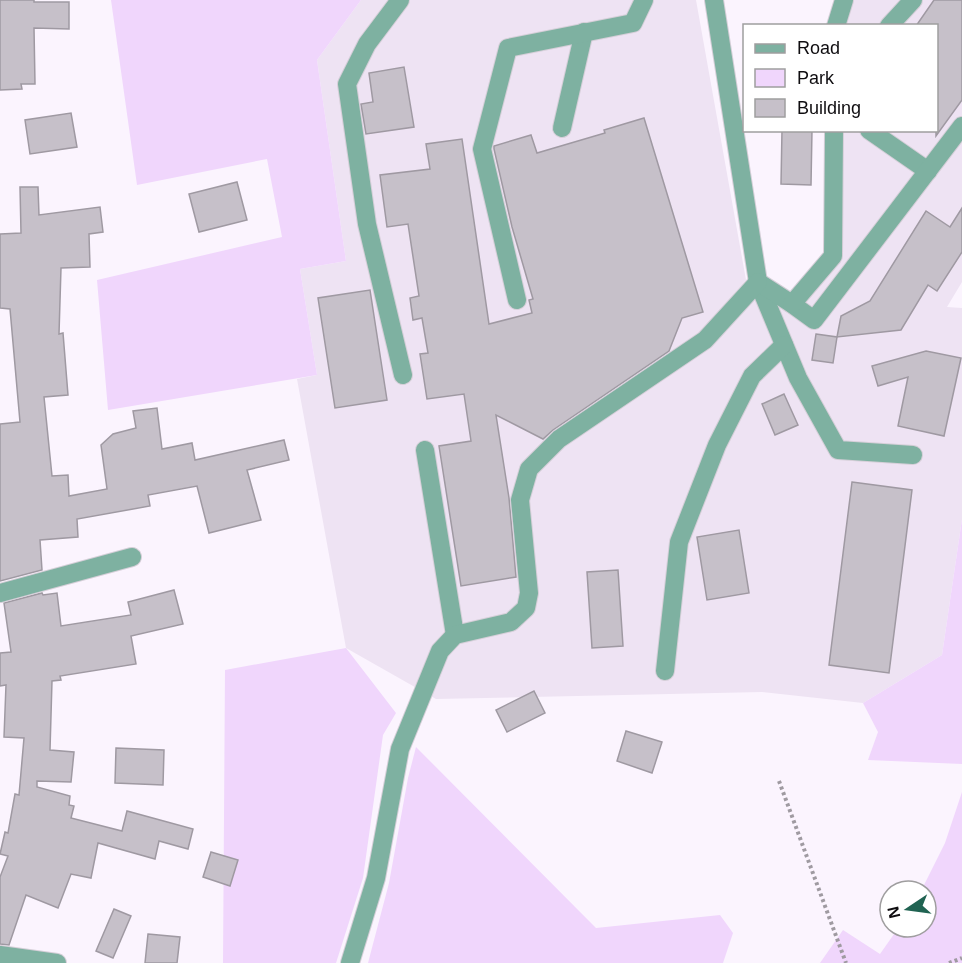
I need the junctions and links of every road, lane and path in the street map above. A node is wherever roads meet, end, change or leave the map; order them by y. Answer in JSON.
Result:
{"nodes":[{"id":1,"x":400,"y":0,"type":"edge"},
{"id":2,"x":644,"y":0,"type":"edge"},
{"id":3,"x":714,"y":0,"type":"edge"},
{"id":4,"x":844,"y":0,"type":"edge"},
{"id":5,"x":913,"y":0,"type":"edge"},
{"id":6,"x":837,"y":24,"type":"edge"},
{"id":7,"x":891,"y":24,"type":"edge"},
{"id":8,"x":584,"y":32,"type":"junction"},
{"id":9,"x":962,"y":126,"type":"edge"},
{"id":10,"x":562,"y":128,"type":"dead end"},
{"id":11,"x":834,"y":132,"type":"edge"},
{"id":12,"x":872,"y":132,"type":"edge"},
{"id":13,"x":928,"y":171,"type":"junction"},
{"id":14,"x":758,"y":282,"type":"junction"},
{"id":15,"x":517,"y":300,"type":"dead end"},
{"id":16,"x":792,"y":303,"type":"junction"},
{"id":17,"x":784,"y":345,"type":"junction"},
{"id":18,"x":403,"y":375,"type":"dead end"},
{"id":19,"x":426,"y":450,"type":"dead end"},
{"id":20,"x":913,"y":455,"type":"dead end"},
{"id":21,"x":132,"y":557,"type":"dead end"},
{"id":22,"x":0,"y":593,"type":"edge"},
{"id":23,"x":455,"y":635,"type":"junction"},
{"id":24,"x":665,"y":672,"type":"dead end"},
{"id":25,"x":779,"y":781,"type":"dead end"},
{"id":26,"x":0,"y":955,"type":"edge"},
{"id":27,"x":962,"y":958,"type":"edge"},
{"id":28,"x":57,"y":963,"type":"edge"},
{"id":29,"x":350,"y":963,"type":"edge"},
{"id":30,"x":846,"y":963,"type":"edge"},
{"id":31,"x":949,"y":963,"type":"edge"}],
"edges":[{"from":1,"to":18,"type":"street"},
{"from":2,"to":8,"type":"street"},
{"from":3,"to":14,"type":"street"},
{"from":4,"to":6,"type":"street"},
{"from":5,"to":7,"type":"street"},
{"from":8,"to":10,"type":"street"},
{"from":8,"to":15,"type":"street"},
{"from":9,"to":13,"type":"street"},
{"from":11,"to":16,"type":"street"},
{"from":12,"to":13,"type":"street"},
{"from":13,"to":16,"type":"street"},
{"from":14,"to":16,"type":"street"},
{"from":14,"to":17,"type":"street"},
{"from":14,"to":23,"type":"street"},
{"from":17,"to":20,"type":"street"},
{"from":17,"to":24,"type":"street"},
{"from":19,"to":23,"type":"street"},
{"from":21,"to":22,"type":"street"},
{"from":23,"to":29,"type":"street"},
{"from":25,"to":30,"type":"path"},
{"from":26,"to":28,"type":"street"},
{"from":27,"to":31,"type":"path"}]}
